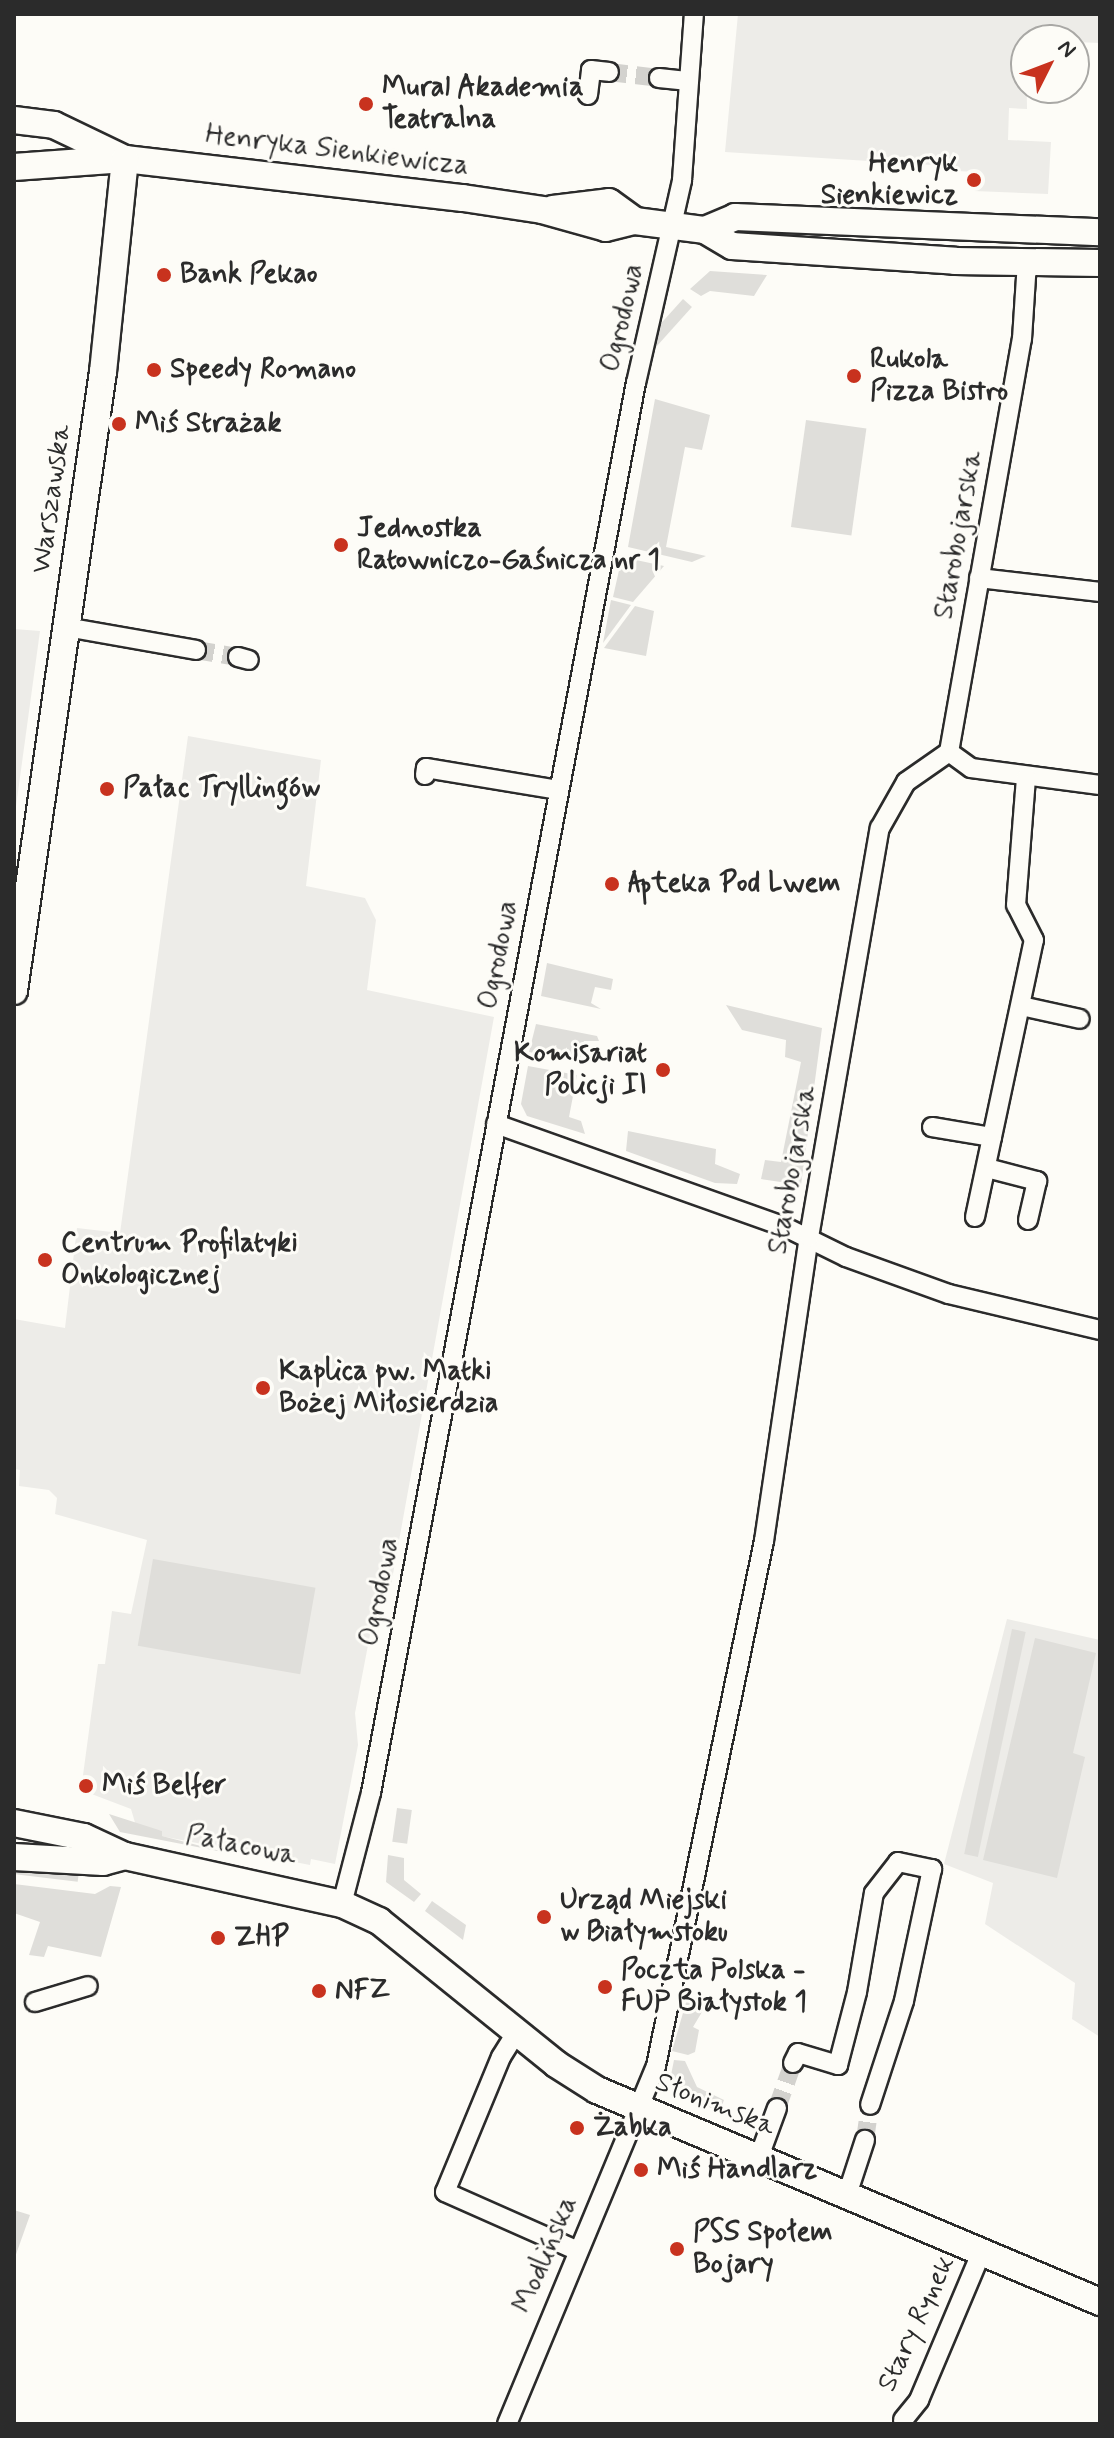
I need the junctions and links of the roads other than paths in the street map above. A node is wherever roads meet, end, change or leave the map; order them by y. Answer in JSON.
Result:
{"nodes":[{"id":1,"x":694,"y":14,"type":"edge"},
{"id":2,"x":609,"y":72,"type":"dead end"},
{"id":3,"x":659,"y":78,"type":"tunnel mouth"},
{"id":4,"x":689,"y":81,"type":"junction"},
{"id":5,"x":588,"y":95,"type":"dead end"},
{"id":6,"x":14,"y":120,"type":"edge"},
{"id":7,"x":125,"y":159,"type":"junction"},
{"id":8,"x":14,"y":167,"type":"edge"},
{"id":9,"x":673,"y":225,"type":"junction"},
{"id":10,"x":705,"y":230,"type":"junction"},
{"id":11,"x":1100,"y":232,"type":"edge"},
{"id":12,"x":1027,"y":262,"type":"junction"},
{"id":13,"x":1100,"y":263,"type":"edge"},
{"id":14,"x":979,"y":578,"type":"junction"},
{"id":15,"x":1100,"y":592,"type":"edge"},
{"id":16,"x":66,"y":627,"type":"junction"},
{"id":17,"x":196,"y":650,"type":"tunnel mouth"},
{"id":18,"x":949,"y":752,"type":"junction"},
{"id":19,"x":425,"y":775,"type":"dead end"},
{"id":20,"x":1035,"y":778,"type":"junction"},
{"id":21,"x":1100,"y":785,"type":"edge"},
{"id":22,"x":559,"y":790,"type":"junction"},
{"id":23,"x":15,"y":977,"type":"edge"},
{"id":24,"x":1021,"y":1006,"type":"junction"},
{"id":25,"x":1080,"y":1019,"type":"dead end"},
{"id":26,"x":496,"y":1124,"type":"junction"},
{"id":27,"x":932,"y":1127,"type":"dead end"},
{"id":28,"x":992,"y":1137,"type":"junction"},
{"id":29,"x":987,"y":1168,"type":"junction"},
{"id":30,"x":975,"y":1217,"type":"dead end"},
{"id":31,"x":1028,"y":1220,"type":"dead end"},
{"id":32,"x":809,"y":1237,"type":"junction"},
{"id":33,"x":1100,"y":1330,"type":"edge"},
{"id":34,"x":14,"y":1823,"type":"edge"},
{"id":35,"x":125,"y":1856,"type":"junction"},
{"id":36,"x":14,"y":1857,"type":"edge"},
{"id":37,"x":342,"y":1904,"type":"junction"},
{"id":38,"x":88,"y":1986,"type":"dead end"},
{"id":39,"x":35,"y":2002,"type":"dead end"},
{"id":40,"x":516,"y":2033,"type":"junction"},
{"id":41,"x":793,"y":2063,"type":"dead end"},
{"id":42,"x":870,"y":2105,"type":"tunnel mouth"},
{"id":43,"x":777,"y":2108,"type":"tunnel mouth"},
{"id":44,"x":639,"y":2109,"type":"junction"},
{"id":45,"x":865,"y":2140,"type":"tunnel mouth"},
{"id":46,"x":759,"y":2157,"type":"junction"},
{"id":47,"x":847,"y":2195,"type":"junction"},
{"id":48,"x":578,"y":2251,"type":"junction"},
{"id":49,"x":982,"y":2251,"type":"junction"},
{"id":50,"x":1100,"y":2302,"type":"edge"},
{"id":51,"x":903,"y":2420,"type":"dead end"},
{"id":52,"x":515,"y":2421,"type":"edge"}],
"edges":[{"from":1,"to":4,"type":"street","name":"Ogrodowa"},
{"from":2,"to":5,"type":"street"},
{"from":3,"to":4,"type":"street"},
{"from":4,"to":9,"type":"street","name":"Ogrodowa"},
{"from":6,"to":7,"type":"street","name":"Henryka Sienkiewicza"},
{"from":7,"to":8,"type":"street","name":"Henryka Sienkiewicza"},
{"from":7,"to":9,"type":"street","name":"Henryka Sienkiewicza"},
{"from":7,"to":16,"type":"street","name":"Warszawska"},
{"from":9,"to":10,"type":"street","name":"Henryka Sienkiewicza"},
{"from":9,"to":22,"type":"street","name":"Ogrodowa"},
{"from":10,"to":11,"type":"street","name":"Henryka Sienkiewicza"},
{"from":10,"to":12,"type":"street","name":"Henryka Sienkiewicza"},
{"from":12,"to":13,"type":"street","name":"Henryka Sienkiewicza"},
{"from":12,"to":14,"type":"street","name":"Starobojarska"},
{"from":14,"to":15,"type":"street"},
{"from":14,"to":18,"type":"street","name":"Starobojarska"},
{"from":16,"to":17,"type":"street"},
{"from":16,"to":23,"type":"street","name":"Warszawska"},
{"from":18,"to":20,"type":"street"},
{"from":18,"to":32,"type":"street","name":"Starobojarska"},
{"from":19,"to":22,"type":"street"},
{"from":20,"to":21,"type":"street"},
{"from":20,"to":24,"type":"street"},
{"from":22,"to":26,"type":"street","name":"Ogrodowa"},
{"from":24,"to":25,"type":"street"},
{"from":24,"to":28,"type":"street"},
{"from":26,"to":32,"type":"street"},
{"from":26,"to":37,"type":"street","name":"Ogrodowa"},
{"from":27,"to":28,"type":"street"},
{"from":28,"to":29,"type":"street"},
{"from":29,"to":30,"type":"street"},
{"from":29,"to":31,"type":"street"},
{"from":32,"to":33,"type":"street"},
{"from":32,"to":44,"type":"street","name":"Starobojarska"},
{"from":34,"to":35,"type":"street","name":"Pałacowa"},
{"from":35,"to":36,"type":"street","name":"Pałacowa"},
{"from":35,"to":37,"type":"street","name":"Pałacowa"},
{"from":37,"to":40,"type":"street","name":"Słonimska"},
{"from":38,"to":39,"type":"street"},
{"from":40,"to":44,"type":"street","name":"Słonimska"},
{"from":40,"to":48,"type":"street"},
{"from":41,"to":42,"type":"street"},
{"from":43,"to":46,"type":"street"},
{"from":44,"to":46,"type":"street","name":"Słonimska"},
{"from":44,"to":48,"type":"street","name":"Modlińska"},
{"from":45,"to":47,"type":"street"},
{"from":46,"to":47,"type":"street","name":"Słonimska"},
{"from":47,"to":49,"type":"street","name":"Słonimska"},
{"from":48,"to":52,"type":"street","name":"Modlińska"},
{"from":49,"to":50,"type":"street","name":"Słonimska"},
{"from":49,"to":51,"type":"street","name":"Stary Rynek"}]}
